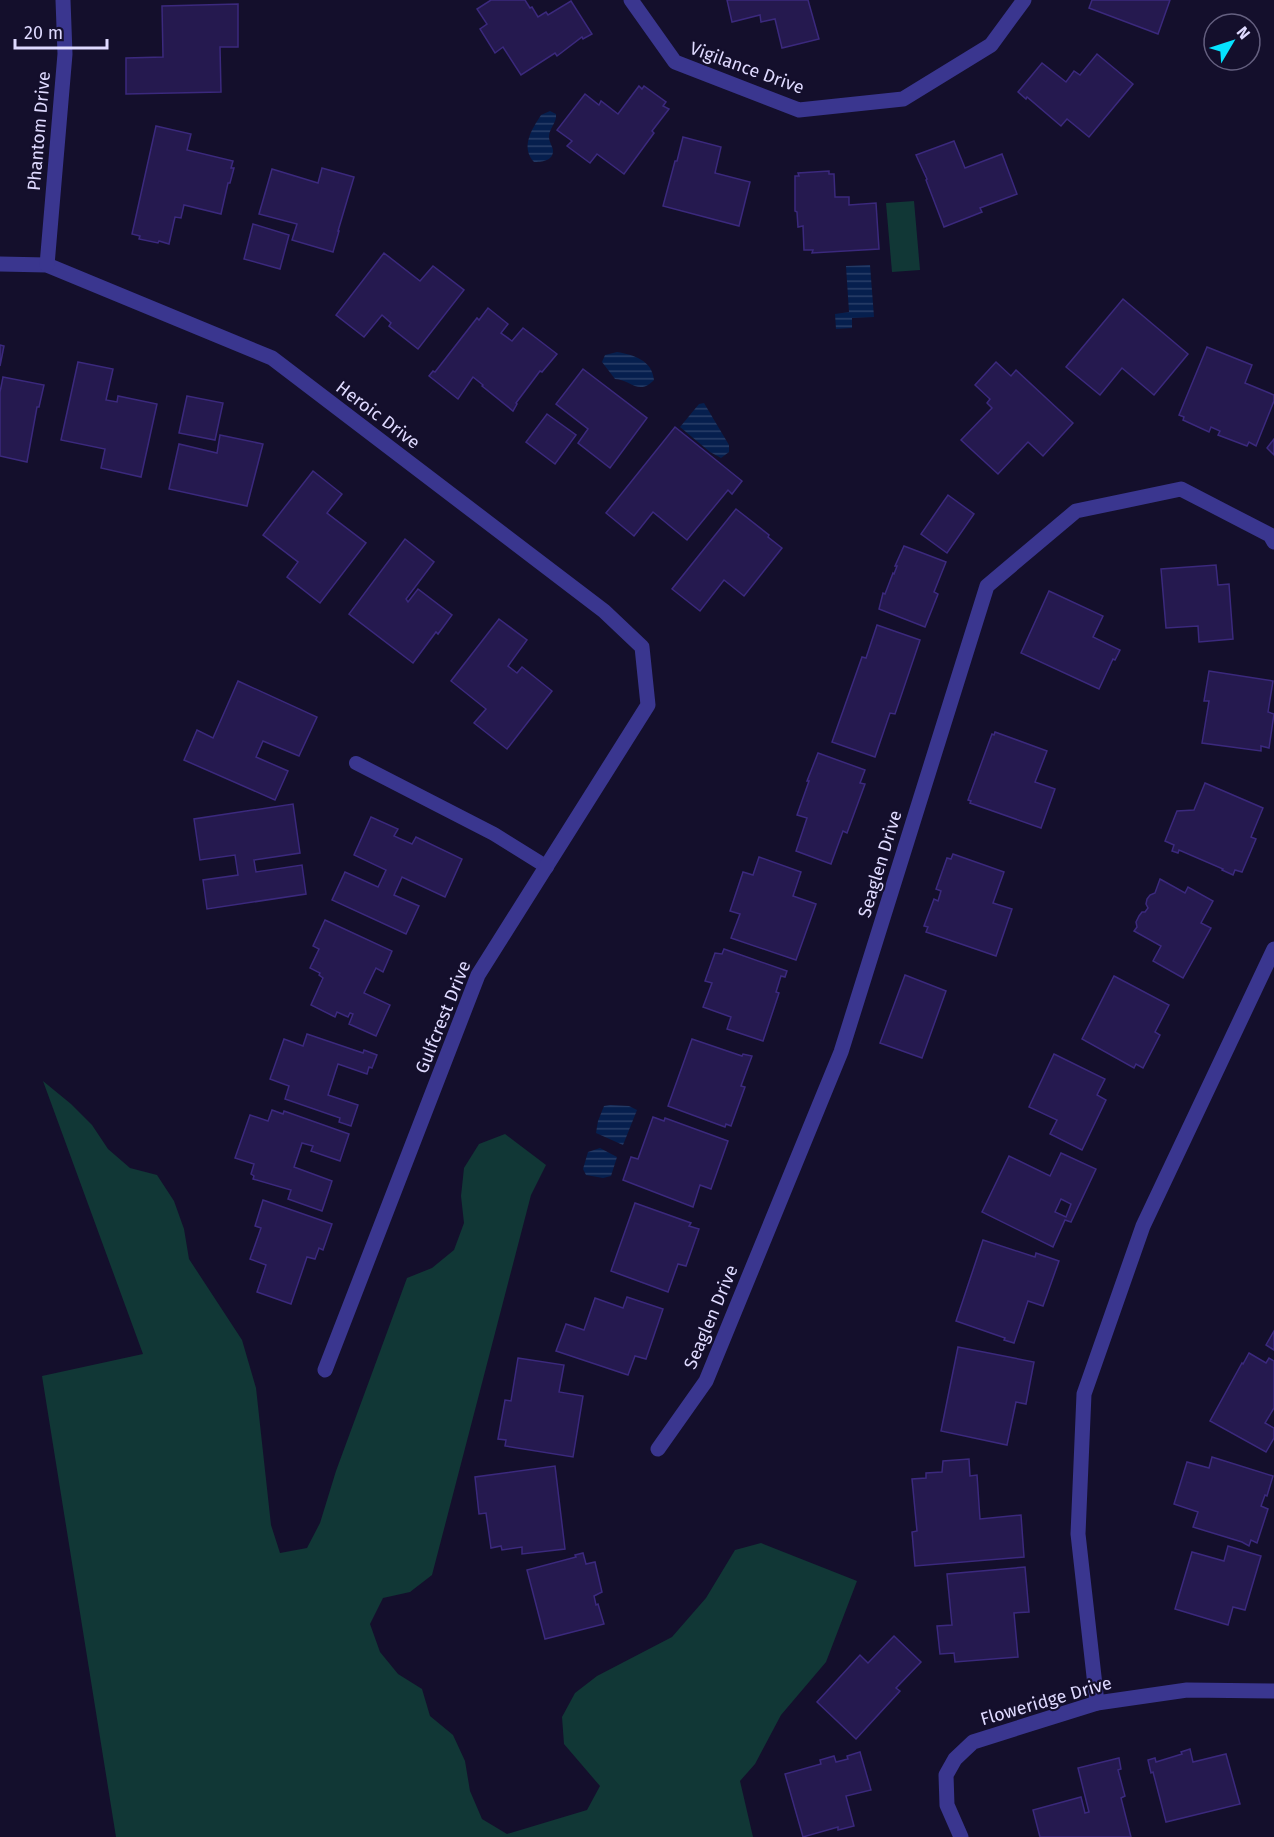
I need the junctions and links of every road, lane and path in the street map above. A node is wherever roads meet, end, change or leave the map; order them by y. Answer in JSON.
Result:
{"nodes":[{"id":1,"x":63,"y":0,"type":"edge"},
{"id":2,"x":631,"y":0,"type":"edge"},
{"id":3,"x":1024,"y":0,"type":"edge"},
{"id":4,"x":0,"y":264,"type":"edge"},
{"id":5,"x":47,"y":266,"type":"junction"},
{"id":6,"x":1274,"y":542,"type":"edge"},
{"id":7,"x":648,"y":705,"type":"joint"},
{"id":8,"x":356,"y":763,"type":"dead end"},
{"id":9,"x":547,"y":867,"type":"junction"},
{"id":10,"x":1274,"y":949,"type":"edge"},
{"id":11,"x":326,"y":1370,"type":"dead end"},
{"id":12,"x":658,"y":1449,"type":"dead end"},
{"id":13,"x":1274,"y":1690,"type":"edge"},
{"id":14,"x":1097,"y":1703,"type":"junction"},
{"id":15,"x":961,"y":1837,"type":"edge"}],
"edges":[{"from":1,"to":5,"type":"street","name":"Phantom Drive"},
{"from":2,"to":3,"type":"street","name":"Vigilance Drive"},
{"from":4,"to":5,"type":"street","name":"Heroic Drive"},
{"from":5,"to":7,"type":"street","name":"Heroic Drive"},
{"from":6,"to":12,"type":"street","name":"Seaglen Drive"},
{"from":7,"to":9,"type":"street","name":"Gulfcrest Drive"},
{"from":8,"to":9,"type":"lane"},
{"from":9,"to":11,"type":"street","name":"Gulfcrest Drive"},
{"from":10,"to":14,"type":"street"},
{"from":13,"to":14,"type":"street","name":"Floweridge Drive"},
{"from":14,"to":15,"type":"street","name":"Floweridge Drive"}]}
